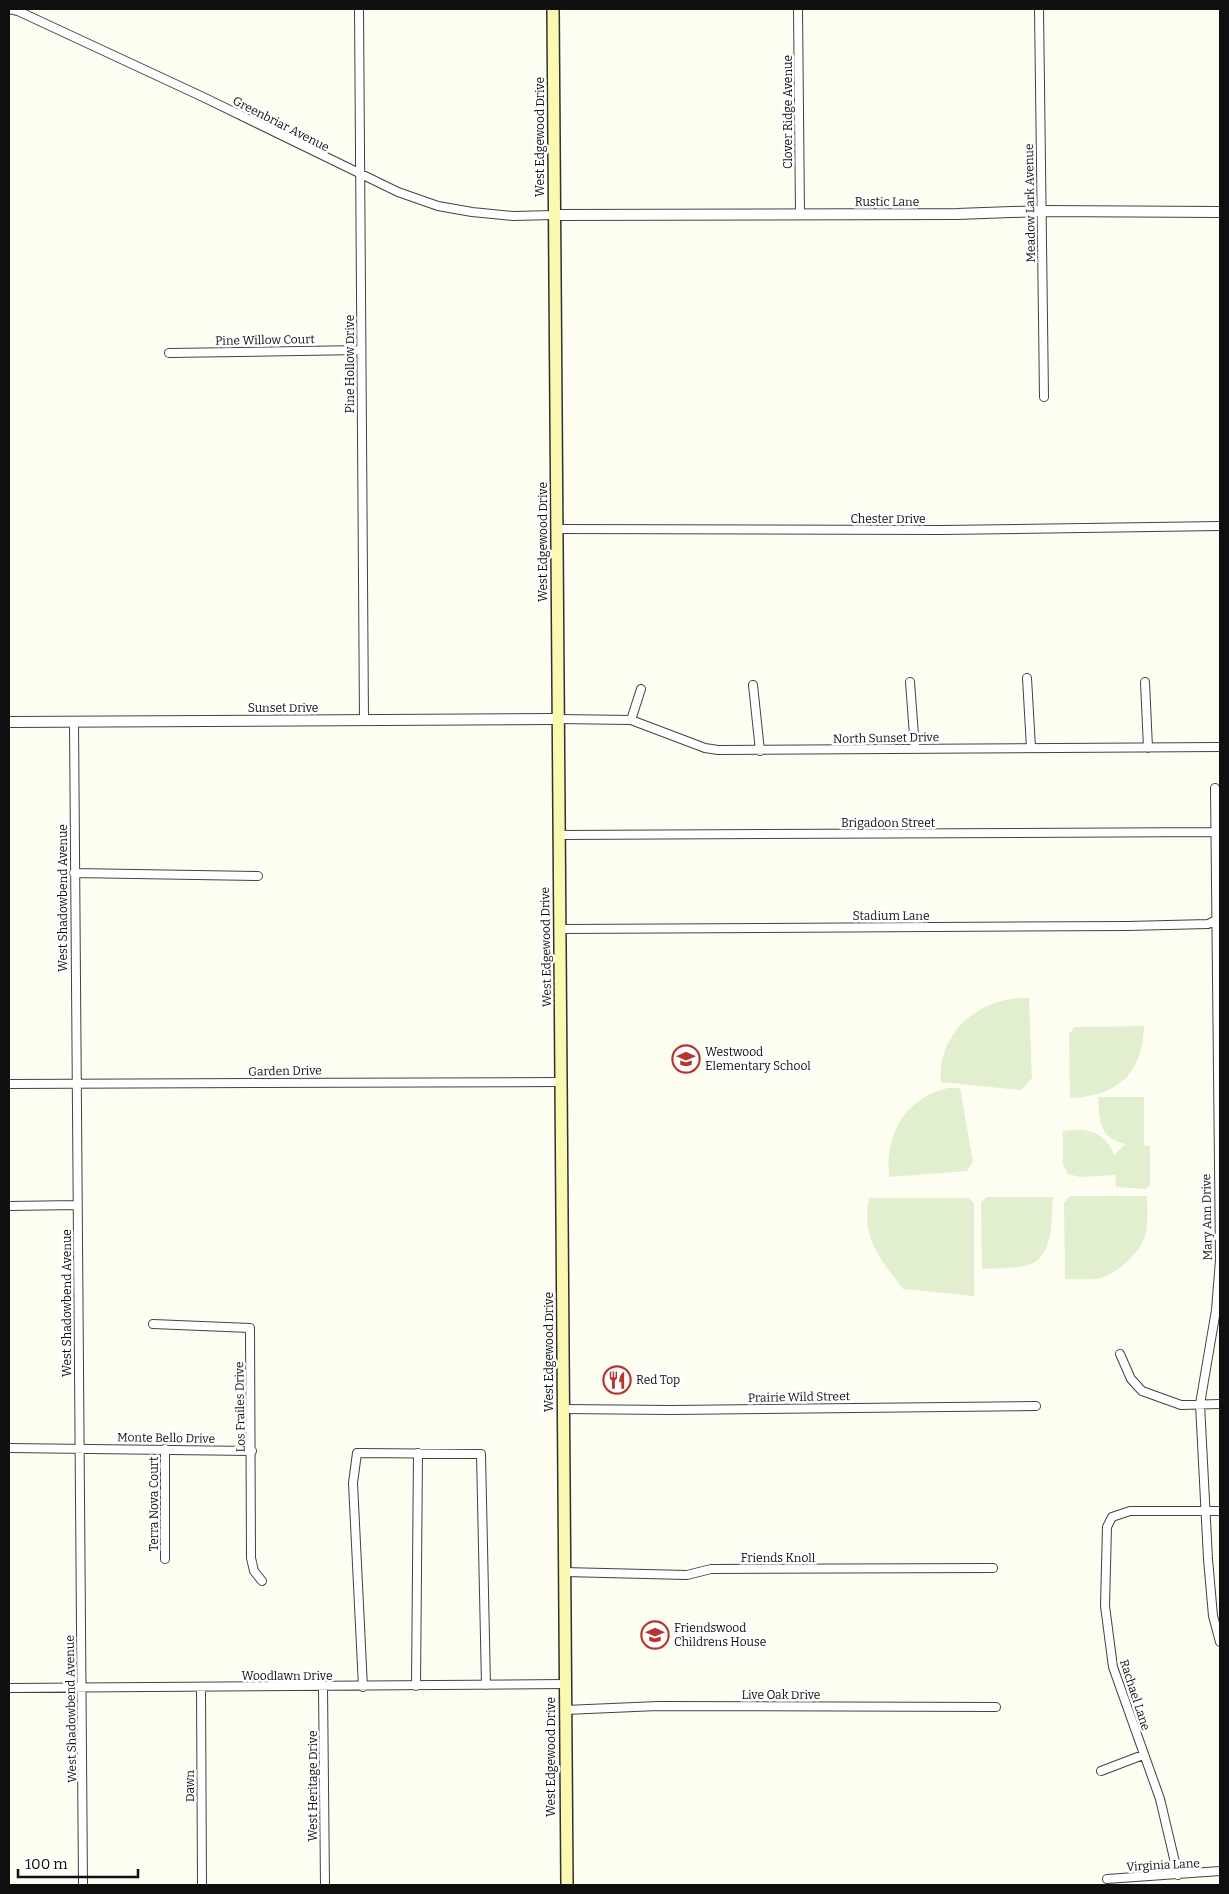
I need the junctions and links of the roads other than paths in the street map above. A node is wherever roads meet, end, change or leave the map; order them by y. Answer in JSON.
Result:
{"nodes":[{"id":1,"x":9,"y":9,"type":"edge"},
{"id":2,"x":359,"y":9,"type":"edge"},
{"id":3,"x":553,"y":9,"type":"edge"},
{"id":4,"x":798,"y":9,"type":"edge"},
{"id":5,"x":1039,"y":9,"type":"edge"},
{"id":6,"x":360,"y":175,"type":"junction"},
{"id":7,"x":1041,"y":211,"type":"junction"},
{"id":8,"x":1220,"y":212,"type":"edge"},
{"id":9,"x":800,"y":214,"type":"junction"},
{"id":10,"x":554,"y":215,"type":"junction"},
{"id":11,"x":361,"y":350,"type":"junction"},
{"id":12,"x":169,"y":353,"type":"dead end"},
{"id":13,"x":1044,"y":398,"type":"dead end"},
{"id":14,"x":1220,"y":526,"type":"edge"},
{"id":15,"x":556,"y":529,"type":"junction"},
{"id":16,"x":1028,"y":678,"type":"dead end"},
{"id":17,"x":910,"y":682,"type":"dead end"},
{"id":18,"x":1145,"y":682,"type":"dead end"},
{"id":19,"x":752,"y":685,"type":"dead end"},
{"id":20,"x":641,"y":689,"type":"dead end"},
{"id":21,"x":558,"y":719,"type":"junction"},
{"id":22,"x":364,"y":720,"type":"junction"},
{"id":23,"x":632,"y":720,"type":"junction"},
{"id":24,"x":9,"y":722,"type":"edge"},
{"id":25,"x":74,"y":722,"type":"junction"},
{"id":26,"x":1220,"y":747,"type":"edge"},
{"id":27,"x":1031,"y":748,"type":"junction"},
{"id":28,"x":1148,"y":748,"type":"junction"},
{"id":29,"x":915,"y":749,"type":"junction"},
{"id":30,"x":760,"y":751,"type":"junction"},
{"id":31,"x":1215,"y":788,"type":"dead end"},
{"id":32,"x":1216,"y":832,"type":"junction"},
{"id":33,"x":559,"y":835,"type":"junction"},
{"id":34,"x":74,"y":873,"type":"junction"},
{"id":35,"x":258,"y":876,"type":"dead end"},
{"id":36,"x":1218,"y":919,"type":"edge"},
{"id":37,"x":560,"y":929,"type":"junction"},
{"id":38,"x":1219,"y":1013,"type":"edge"},
{"id":39,"x":561,"y":1082,"type":"junction"},
{"id":40,"x":9,"y":1084,"type":"edge"},
{"id":41,"x":76,"y":1084,"type":"junction"},
{"id":42,"x":1219,"y":1120,"type":"edge"},
{"id":43,"x":77,"y":1205,"type":"junction"},
{"id":44,"x":9,"y":1206,"type":"edge"},
{"id":45,"x":153,"y":1324,"type":"dead end"},
{"id":46,"x":1120,"y":1354,"type":"dead end"},
{"id":47,"x":1200,"y":1404,"type":"junction"},
{"id":48,"x":1220,"y":1404,"type":"edge"},
{"id":49,"x":1036,"y":1406,"type":"dead end"},
{"id":50,"x":563,"y":1408,"type":"junction"},
{"id":51,"x":9,"y":1448,"type":"edge"},
{"id":52,"x":79,"y":1449,"type":"junction"},
{"id":53,"x":165,"y":1449,"type":"junction"},
{"id":54,"x":252,"y":1451,"type":"junction"},
{"id":55,"x":418,"y":1453,"type":"junction"},
{"id":56,"x":1207,"y":1511,"type":"junction"},
{"id":57,"x":1220,"y":1511,"type":"edge"},
{"id":58,"x":165,"y":1559,"type":"dead end"},
{"id":59,"x":993,"y":1568,"type":"dead end"},
{"id":60,"x":564,"y":1572,"type":"junction"},
{"id":61,"x":262,"y":1581,"type":"dead end"},
{"id":62,"x":1219,"y":1632,"type":"edge"},
{"id":63,"x":1220,"y":1642,"type":"edge"},
{"id":64,"x":565,"y":1684,"type":"junction"},
{"id":65,"x":486,"y":1685,"type":"junction"},
{"id":66,"x":416,"y":1686,"type":"junction"},
{"id":67,"x":323,"y":1687,"type":"junction"},
{"id":68,"x":363,"y":1687,"type":"junction"},
{"id":69,"x":9,"y":1688,"type":"edge"},
{"id":70,"x":82,"y":1688,"type":"junction"},
{"id":71,"x":201,"y":1688,"type":"junction"},
{"id":72,"x":996,"y":1706,"type":"dead end"},
{"id":73,"x":565,"y":1710,"type":"junction"},
{"id":74,"x":1143,"y":1755,"type":"junction"},
{"id":75,"x":1101,"y":1771,"type":"dead end"},
{"id":76,"x":1220,"y":1871,"type":"edge"},
{"id":77,"x":1178,"y":1875,"type":"junction"},
{"id":78,"x":1107,"y":1879,"type":"dead end"},
{"id":79,"x":83,"y":1885,"type":"edge"},
{"id":80,"x":202,"y":1885,"type":"edge"},
{"id":81,"x":325,"y":1885,"type":"edge"},
{"id":82,"x":567,"y":1885,"type":"edge"}],
"edges":[{"from":1,"to":6,"type":"street","name":"Greenbriar Avenue"},
{"from":2,"to":6,"type":"street","name":"Pine Hollow Drive"},
{"from":3,"to":10,"type":"main road","name":"West Edgewood Drive"},
{"from":4,"to":9,"type":"street","name":"Clover Ridge Avenue"},
{"from":5,"to":7,"type":"street","name":"Meadow Lark Avenue"},
{"from":6,"to":10,"type":"street","name":"Greenbriar Avenue"},
{"from":6,"to":11,"type":"street","name":"Pine Hollow Drive"},
{"from":7,"to":8,"type":"street","name":"Rustic Lane"},
{"from":7,"to":9,"type":"street","name":"Rustic Lane"},
{"from":7,"to":13,"type":"street","name":"Meadow Lark Avenue"},
{"from":9,"to":10,"type":"street","name":"Rustic Lane"},
{"from":10,"to":15,"type":"main road","name":"West Edgewood Drive"},
{"from":11,"to":12,"type":"street","name":"Pine Willow Court"},
{"from":11,"to":22,"type":"street","name":"Pine Hollow Drive"},
{"from":14,"to":15,"type":"street","name":"Chester Drive"},
{"from":15,"to":21,"type":"main road","name":"West Edgewood Drive"},
{"from":16,"to":27,"type":"street"},
{"from":17,"to":29,"type":"street"},
{"from":18,"to":28,"type":"street"},
{"from":19,"to":30,"type":"street"},
{"from":20,"to":23,"type":"street"},
{"from":21,"to":22,"type":"street","name":"Sunset Drive"},
{"from":21,"to":23,"type":"street","name":"North Sunset Drive"},
{"from":21,"to":33,"type":"main road","name":"West Edgewood Drive"},
{"from":22,"to":25,"type":"street","name":"Sunset Drive"},
{"from":23,"to":30,"type":"street","name":"North Sunset Drive"},
{"from":24,"to":25,"type":"street","name":"Sunset Drive"},
{"from":25,"to":34,"type":"street","name":"West Shadowbend Avenue"},
{"from":26,"to":28,"type":"street","name":"North Sunset Drive"},
{"from":27,"to":28,"type":"street","name":"North Sunset Drive"},
{"from":27,"to":29,"type":"street","name":"North Sunset Drive"},
{"from":29,"to":30,"type":"street","name":"North Sunset Drive"},
{"from":31,"to":32,"type":"street","name":"Mary Ann Drive"},
{"from":32,"to":33,"type":"street","name":"Brigadoon Street"},
{"from":32,"to":36,"type":"street","name":"Mary Ann Drive"},
{"from":33,"to":37,"type":"main road","name":"West Edgewood Drive"},
{"from":34,"to":35,"type":"street"},
{"from":34,"to":41,"type":"street","name":"West Shadowbend Avenue"},
{"from":36,"to":37,"type":"street","name":"Stadium Lane"},
{"from":36,"to":38,"type":"street","name":"Mary Ann Drive"},
{"from":37,"to":39,"type":"main road","name":"West Edgewood Drive"},
{"from":38,"to":42,"type":"street","name":"Mary Ann Drive"},
{"from":39,"to":41,"type":"street","name":"Garden Drive"},
{"from":39,"to":50,"type":"main road","name":"West Edgewood Drive"},
{"from":40,"to":41,"type":"street","name":"Garden Drive"},
{"from":41,"to":43,"type":"street","name":"West Shadowbend Avenue"},
{"from":42,"to":47,"type":"street","name":"Mary Ann Drive"},
{"from":43,"to":44,"type":"street"},
{"from":43,"to":52,"type":"street","name":"West Shadowbend Avenue"},
{"from":45,"to":54,"type":"street","name":"Los Frailes Drive"},
{"from":46,"to":47,"type":"street"},
{"from":47,"to":48,"type":"street"},
{"from":47,"to":56,"type":"street","name":"Mary Ann Drive"},
{"from":49,"to":50,"type":"street","name":"Prairie Wild Street"},
{"from":50,"to":60,"type":"main road","name":"West Edgewood Drive"},
{"from":51,"to":52,"type":"street","name":"Monte Bello Drive"},
{"from":52,"to":53,"type":"street","name":"Monte Bello Drive"},
{"from":52,"to":70,"type":"street","name":"West Shadowbend Avenue"},
{"from":53,"to":54,"type":"street","name":"Monte Bello Drive"},
{"from":53,"to":58,"type":"street","name":"Terra Nova Court"},
{"from":54,"to":61,"type":"street","name":"Los Frailes Drive"},
{"from":55,"to":65,"type":"street"},
{"from":55,"to":66,"type":"street"},
{"from":55,"to":68,"type":"street"},
{"from":56,"to":57,"type":"street"},
{"from":56,"to":62,"type":"street","name":"Mary Ann Drive"},
{"from":56,"to":74,"type":"street","name":"Rachael Lane"},
{"from":59,"to":60,"type":"street","name":"Friends Knoll"},
{"from":60,"to":64,"type":"main road","name":"West Edgewood Drive"},
{"from":62,"to":63,"type":"street","name":"Mary Ann Drive"},
{"from":64,"to":65,"type":"street","name":"Woodlawn Drive"},
{"from":64,"to":73,"type":"main road","name":"West Edgewood Drive"},
{"from":65,"to":66,"type":"street","name":"Woodlawn Drive"},
{"from":66,"to":68,"type":"street","name":"Woodlawn Drive"},
{"from":67,"to":68,"type":"street","name":"Woodlawn Drive"},
{"from":67,"to":71,"type":"street","name":"Woodlawn Drive"},
{"from":67,"to":81,"type":"street","name":"West Heritage Drive"},
{"from":69,"to":70,"type":"street","name":"Woodlawn Drive"},
{"from":70,"to":71,"type":"street","name":"Woodlawn Drive"},
{"from":70,"to":79,"type":"street","name":"West Shadowbend Avenue"},
{"from":71,"to":80,"type":"street","name":"Dawn"},
{"from":72,"to":73,"type":"street","name":"Live Oak Drive"},
{"from":73,"to":82,"type":"main road","name":"West Edgewood Drive"},
{"from":74,"to":75,"type":"street"},
{"from":74,"to":77,"type":"street","name":"Rachael Lane"},
{"from":76,"to":77,"type":"street","name":"Virginia Lane"},
{"from":77,"to":78,"type":"street","name":"Virginia Lane"}]}
